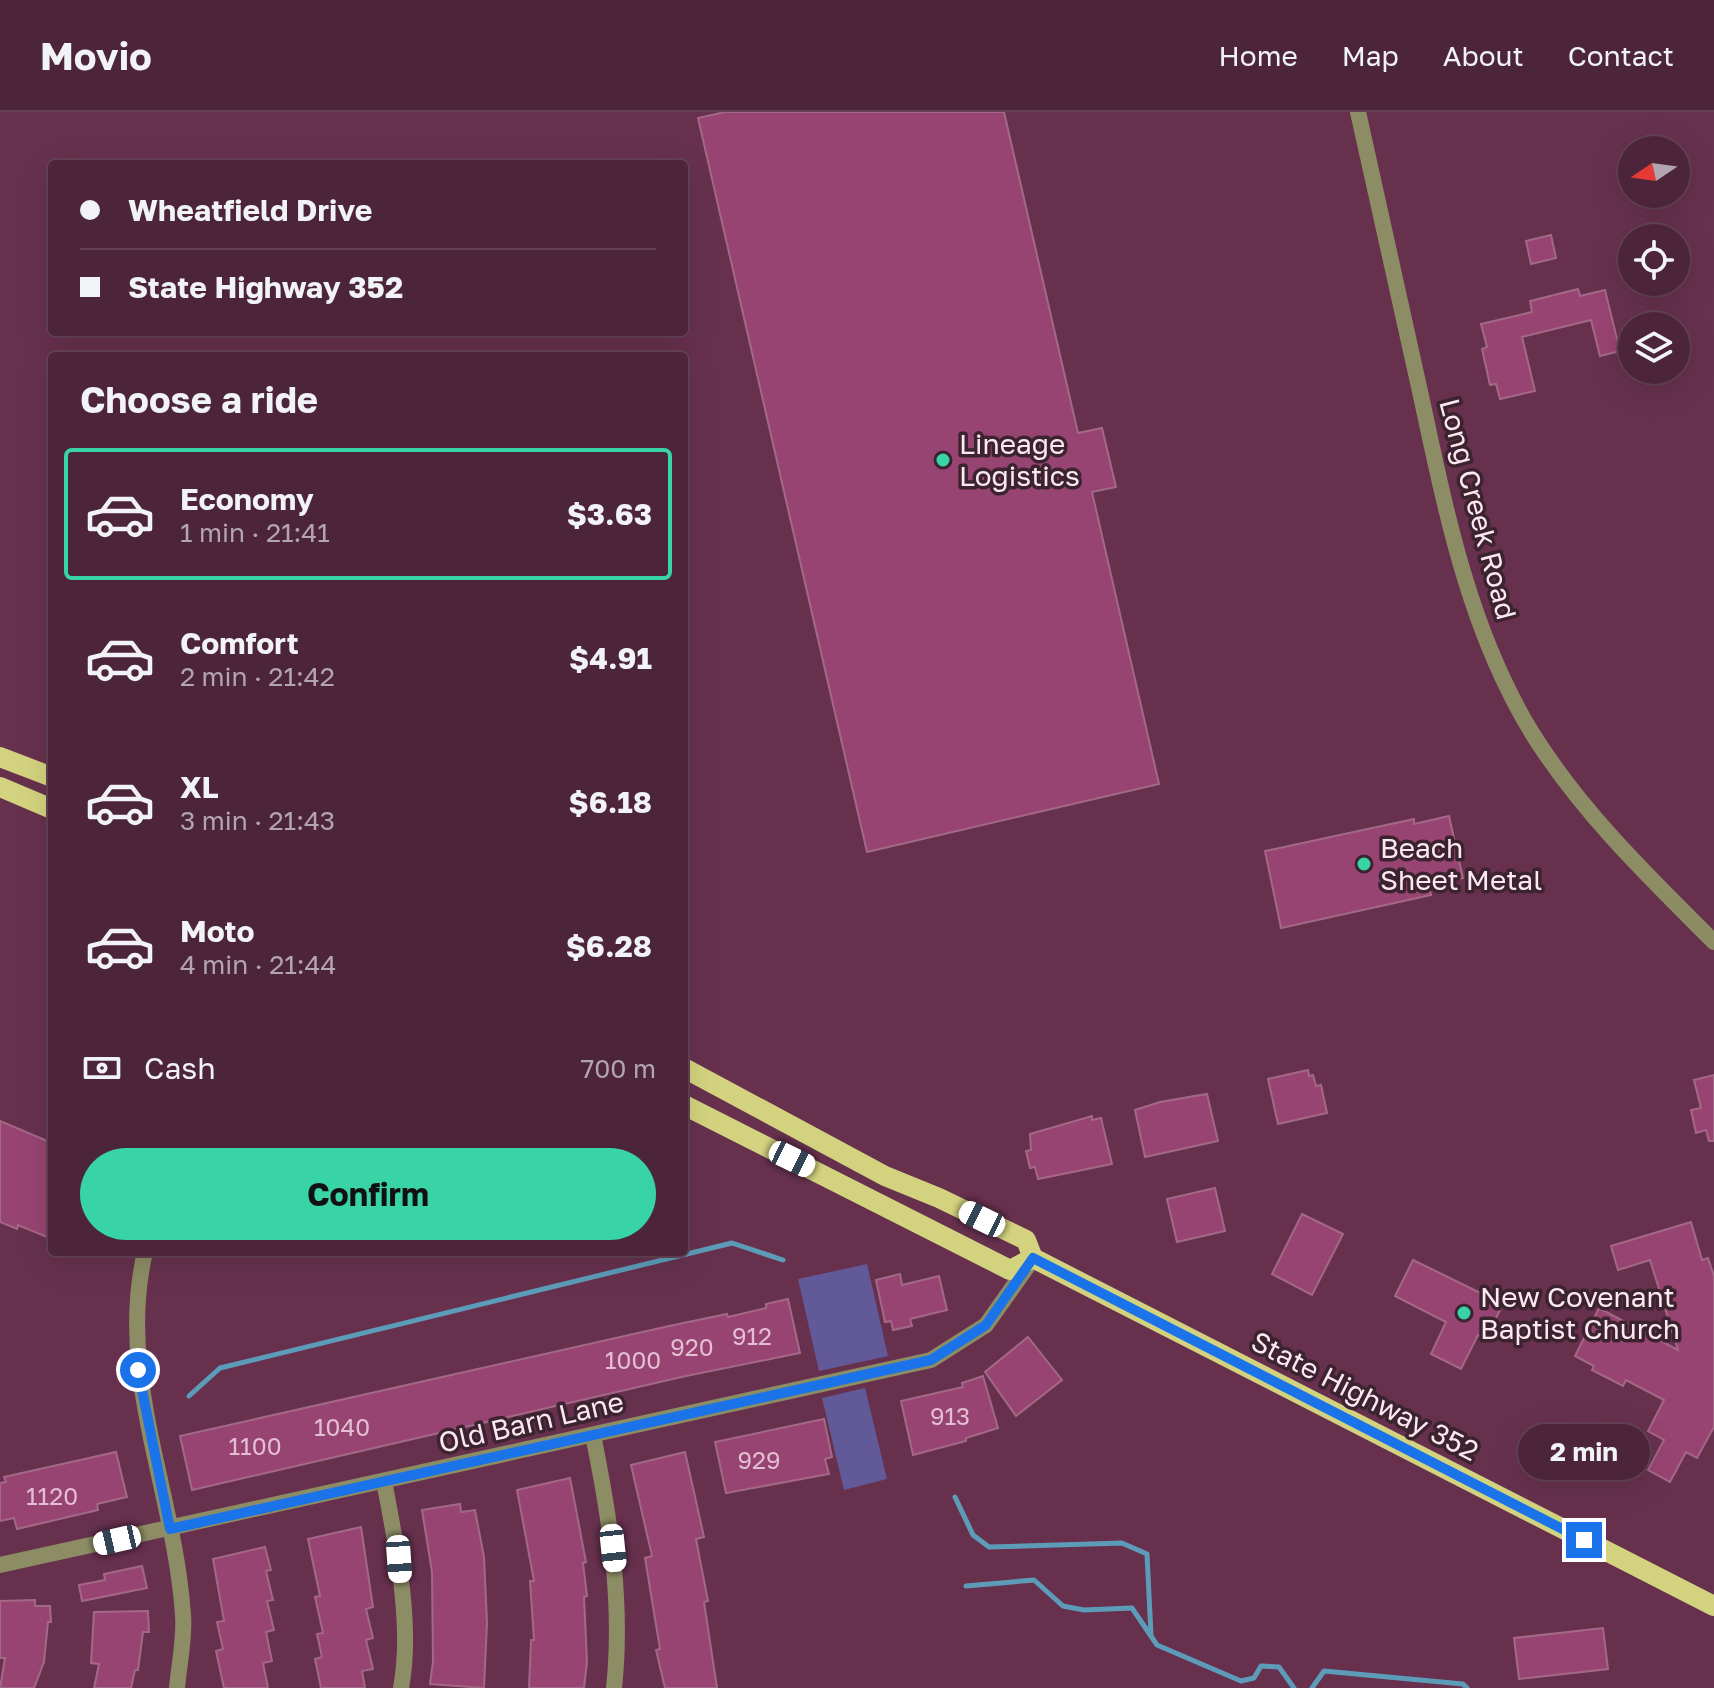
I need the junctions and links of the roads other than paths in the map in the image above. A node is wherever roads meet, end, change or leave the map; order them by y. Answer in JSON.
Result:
{"nodes":[{"id":1,"x":1358,"y":112,"type":"edge"},
{"id":2,"x":0,"y":757,"type":"edge"},
{"id":3,"x":48,"y":775,"type":"edge"},
{"id":4,"x":0,"y":787,"type":"edge"},
{"id":5,"x":48,"y":807,"type":"edge"},
{"id":6,"x":1714,"y":942,"type":"edge"},
{"id":7,"x":688,"y":1070,"type":"edge"},
{"id":8,"x":688,"y":1107,"type":"edge"},
{"id":9,"x":885,"y":1176,"type":"junction"},
{"id":10,"x":874,"y":1200,"type":"junction"},
{"id":11,"x":144,"y":1256,"type":"edge"},
{"id":12,"x":1033,"y":1258,"type":"junction"},
{"id":13,"x":593,"y":1435,"type":"junction"},
{"id":14,"x":384,"y":1481,"type":"junction"},
{"id":15,"x":170,"y":1529,"type":"junction"},
{"id":16,"x":0,"y":1565,"type":"edge"},
{"id":17,"x":1714,"y":1606,"type":"edge"},
{"id":18,"x":177,"y":1688,"type":"edge"},
{"id":19,"x":401,"y":1688,"type":"edge"},
{"id":20,"x":614,"y":1688,"type":"edge"}],
"edges":[{"from":1,"to":6,"type":"street","name":"Long Creek Road"},
{"from":2,"to":3,"type":"main road"},
{"from":4,"to":5,"type":"main road"},
{"from":7,"to":9,"type":"main road","name":"State Highway 352"},
{"from":8,"to":10,"type":"main road"},
{"from":9,"to":10,"type":"main road"},
{"from":9,"to":12,"type":"main road","name":"State Highway 352"},
{"from":10,"to":12,"type":"main road"},
{"from":11,"to":15,"type":"street"},
{"from":12,"to":13,"type":"street","name":"Old Barn Lane"},
{"from":12,"to":17,"type":"main road","name":"State Highway 352"},
{"from":13,"to":14,"type":"street","name":"Old Barn Lane"},
{"from":13,"to":20,"type":"street"},
{"from":14,"to":15,"type":"street","name":"Old Barn Lane"},
{"from":14,"to":19,"type":"street"},
{"from":15,"to":16,"type":"street","name":"Old Barn Lane"},
{"from":15,"to":18,"type":"street"}]}
